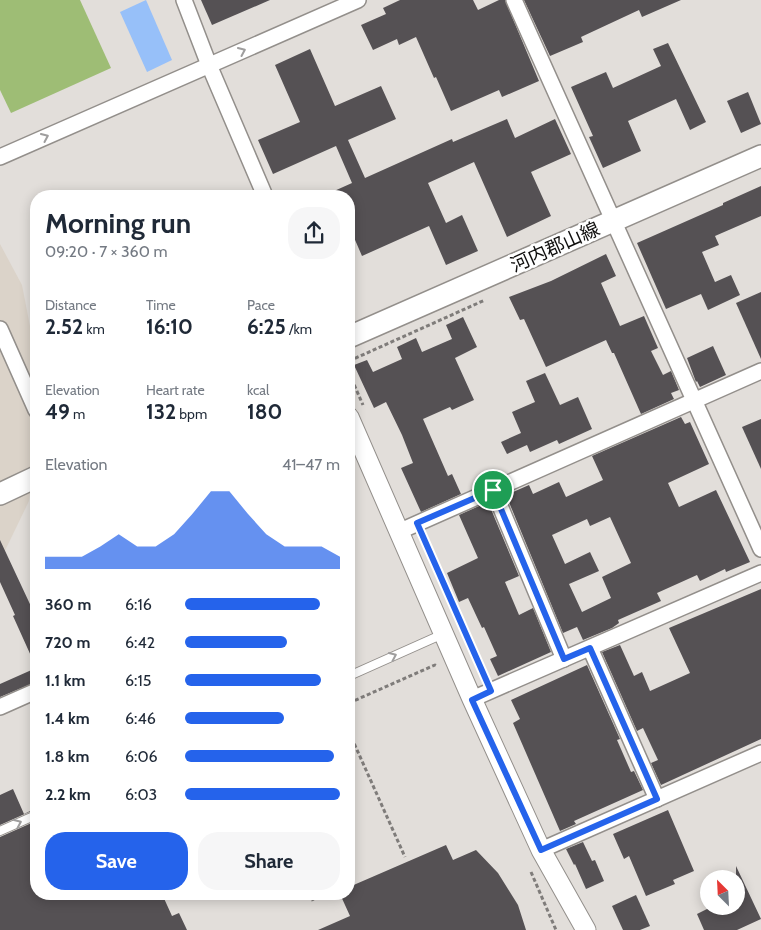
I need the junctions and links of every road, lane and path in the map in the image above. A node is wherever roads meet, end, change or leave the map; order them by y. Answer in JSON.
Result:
{"nodes":[{"id":1,"x":184,"y":0,"type":"edge"},
{"id":2,"x":358,"y":0,"type":"edge"},
{"id":3,"x":514,"y":0,"type":"edge"},
{"id":4,"x":209,"y":65,"type":"junction"},
{"id":5,"x":761,"y":156,"type":"edge"},
{"id":6,"x":0,"y":157,"type":"edge"},
{"id":7,"x":262,"y":190,"type":"edge"},
{"id":8,"x":614,"y":221,"type":"junction"},
{"id":9,"x":486,"y":300,"type":"dead end"},
{"id":10,"x":0,"y":329,"type":"edge"},
{"id":11,"x":355,"y":335,"type":"edge"},
{"id":12,"x":355,"y":358,"type":"edge"},
{"id":13,"x":761,"y":371,"type":"edge"},
{"id":14,"x":30,"y":396,"type":"edge"},
{"id":15,"x":693,"y":401,"type":"junction"},
{"id":16,"x":357,"y":413,"type":"edge"},
{"id":17,"x":30,"y":480,"type":"edge"},
{"id":18,"x":493,"y":490,"type":"junction"},
{"id":19,"x":0,"y":494,"type":"edge"},
{"id":20,"x":398,"y":532,"type":"junction"},
{"id":21,"x":761,"y":549,"type":"edge"},
{"id":22,"x":761,"y":573,"type":"edge"},
{"id":23,"x":440,"y":576,"type":"dead end"},
{"id":24,"x":443,"y":634,"type":"junction"},
{"id":25,"x":590,"y":648,"type":"junction"},
{"id":26,"x":564,"y":659,"type":"junction"},
{"id":27,"x":421,"y":671,"type":"dead end"},
{"id":28,"x":355,"y":673,"type":"edge"},
{"id":29,"x":491,"y":691,"type":"junction"},
{"id":30,"x":30,"y":693,"type":"edge"},
{"id":31,"x":355,"y":700,"type":"edge"},
{"id":32,"x":472,"y":700,"type":"junction"},
{"id":33,"x":0,"y":707,"type":"edge"},
{"id":34,"x":355,"y":745,"type":"edge"},
{"id":35,"x":761,"y":753,"type":"edge"},
{"id":36,"x":657,"y":799,"type":"junction"},
{"id":37,"x":30,"y":817,"type":"edge"},
{"id":38,"x":0,"y":831,"type":"edge"},
{"id":39,"x":541,"y":850,"type":"junction"},
{"id":40,"x":405,"y":857,"type":"dead end"},
{"id":41,"x":586,"y":930,"type":"edge"}],
"edges":[{"from":1,"to":4,"type":"street"},
{"from":4,"to":2,"type":"street","one_way":true},
{"from":3,"to":8,"type":"street"},
{"from":6,"to":4,"type":"street","one_way":true},
{"from":4,"to":7,"type":"street"},
{"from":5,"to":8,"type":"main road","name":"河内郡山線"},
{"from":8,"to":11,"type":"main road","name":"河内郡山線"},
{"from":8,"to":15,"type":"street"},
{"from":9,"to":12,"type":"path"},
{"from":10,"to":14,"type":"street"},
{"from":13,"to":15,"type":"street"},
{"from":15,"to":18,"type":"street"},
{"from":15,"to":21,"type":"street"},
{"from":16,"to":20,"type":"street"},
{"from":17,"to":19,"type":"main road"},
{"from":18,"to":20,"type":"street"},
{"from":18,"to":26,"type":"street"},
{"from":20,"to":24,"type":"street"},
{"from":22,"to":25,"type":"street"},
{"from":23,"to":29,"type":"path"},
{"from":28,"to":24,"type":"lane","one_way":true},
{"from":24,"to":32,"type":"street"},
{"from":25,"to":26,"type":"street"},
{"from":25,"to":36,"type":"street"},
{"from":26,"to":29,"type":"street"},
{"from":27,"to":31,"type":"path"},
{"from":29,"to":32,"type":"street"},
{"from":30,"to":33,"type":"street"},
{"from":32,"to":39,"type":"street"},
{"from":34,"to":40,"type":"path"},
{"from":35,"to":36,"type":"street"},
{"from":36,"to":39,"type":"street"},
{"from":38,"to":37,"type":"lane","one_way":true},
{"from":39,"to":41,"type":"street"}]}
